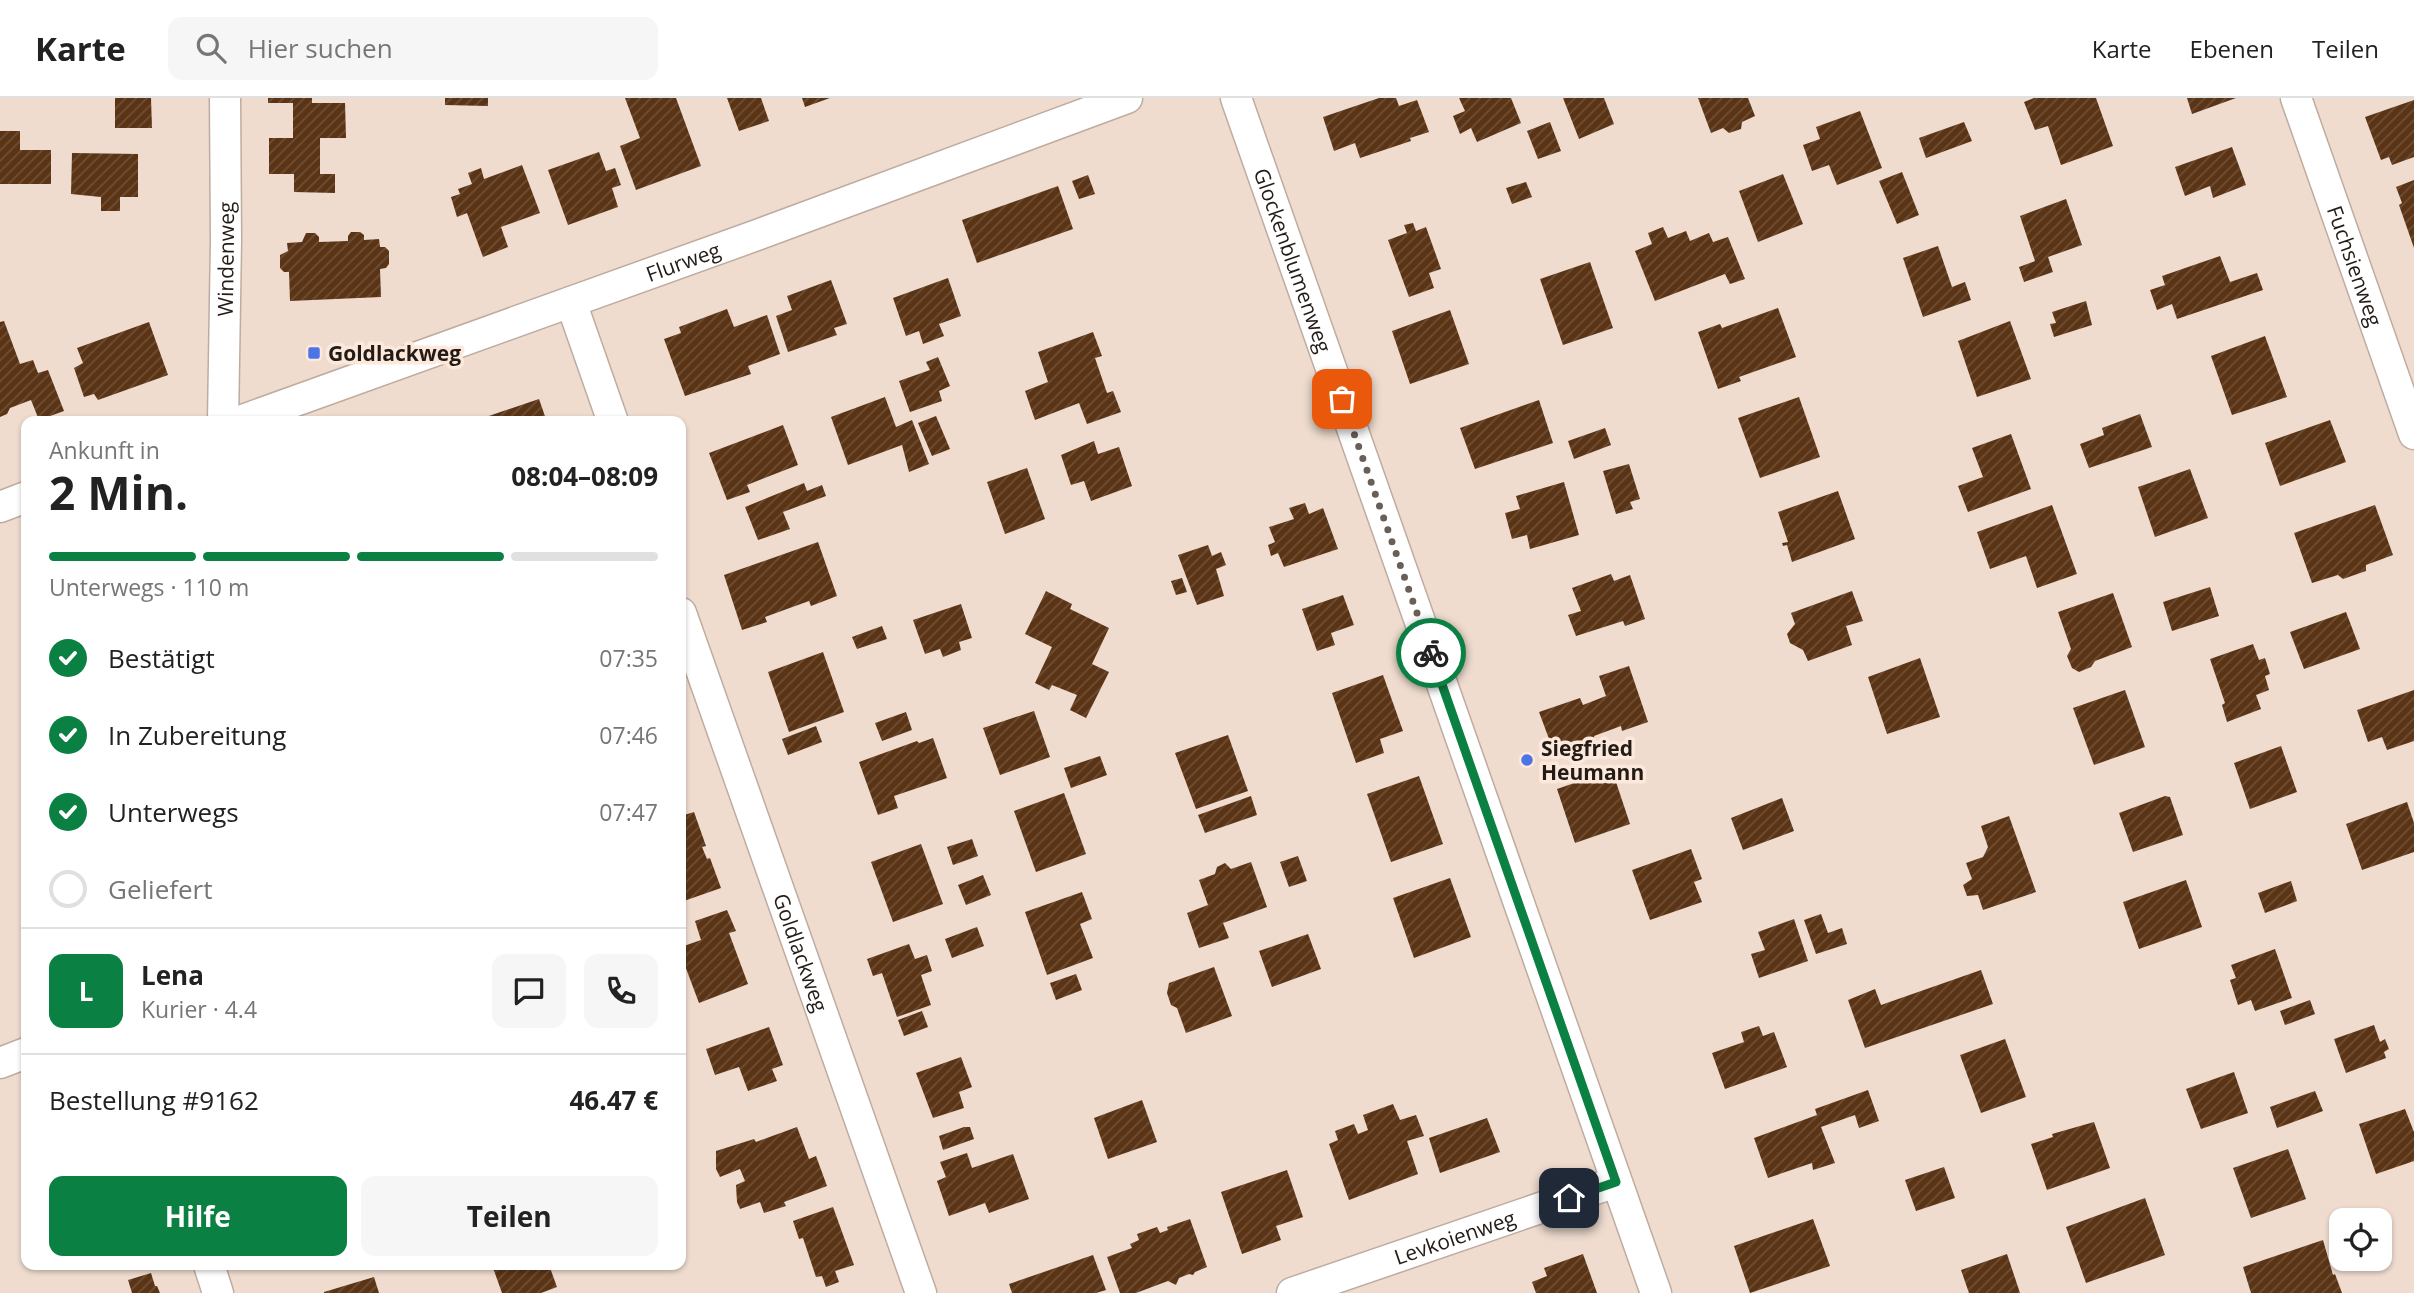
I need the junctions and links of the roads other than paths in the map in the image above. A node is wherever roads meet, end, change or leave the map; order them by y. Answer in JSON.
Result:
{"nodes":[{"id":1,"x":225,"y":98,"type":"edge"},
{"id":2,"x":1127,"y":98,"type":"edge"},
{"id":3,"x":1236,"y":98,"type":"edge"},
{"id":4,"x":2295,"y":98,"type":"edge"},
{"id":5,"x":570,"y":302,"type":"junction"},
{"id":6,"x":223,"y":416,"type":"edge"},
{"id":7,"x":254,"y":416,"type":"edge"},
{"id":8,"x":611,"y":416,"type":"edge"},
{"id":9,"x":2414,"y":434,"type":"edge"},
{"id":10,"x":21,"y":499,"type":"edge"},
{"id":11,"x":0,"y":507,"type":"edge"},
{"id":12,"x":686,"y":627,"type":"edge"},
{"id":13,"x":21,"y":1056,"type":"edge"},
{"id":14,"x":0,"y":1063,"type":"edge"},
{"id":15,"x":1616,"y":1182,"type":"junction"},
{"id":16,"x":211,"y":1270,"type":"edge"},
{"id":17,"x":218,"y":1293,"type":"edge"},
{"id":18,"x":921,"y":1293,"type":"edge"},
{"id":19,"x":1292,"y":1293,"type":"edge"},
{"id":20,"x":1656,"y":1293,"type":"edge"}],
"edges":[{"from":1,"to":6,"type":"street","name":"Windenweg"},
{"from":2,"to":5,"type":"street","name":"Flurweg"},
{"from":3,"to":15,"type":"street","name":"Glockenblumenweg"},
{"from":4,"to":9,"type":"street","name":"Fuchsienweg"},
{"from":5,"to":7,"type":"street","name":"Flurweg"},
{"from":5,"to":8,"type":"street"},
{"from":10,"to":11,"type":"street"},
{"from":12,"to":18,"type":"street","name":"Goldlackweg"},
{"from":13,"to":14,"type":"street"},
{"from":15,"to":19,"type":"street","name":"Levkoienweg"},
{"from":15,"to":20,"type":"street","name":"Glockenblumenweg"},
{"from":16,"to":17,"type":"street"}]}
